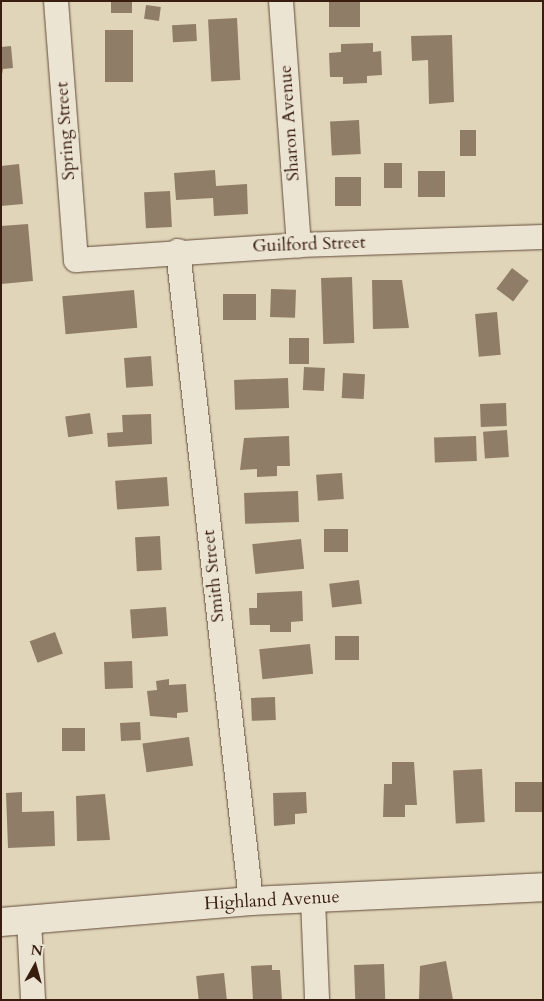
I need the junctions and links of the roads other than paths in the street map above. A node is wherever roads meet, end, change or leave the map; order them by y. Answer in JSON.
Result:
{"nodes":[{"id":1,"x":56,"y":1,"type":"edge"},
{"id":2,"x":281,"y":1,"type":"edge"},
{"id":3,"x":543,"y":237,"type":"edge"},
{"id":4,"x":299,"y":245,"type":"junction"},
{"id":5,"x":178,"y":251,"type":"junction"},
{"id":6,"x":76,"y":260,"type":"joint"},
{"id":7,"x":543,"y":886,"type":"edge"},
{"id":8,"x":313,"y":899,"type":"junction"},
{"id":9,"x":251,"y":901,"type":"junction"},
{"id":10,"x":29,"y":920,"type":"junction"},
{"id":11,"x":1,"y":922,"type":"edge"},
{"id":12,"x":33,"y":1000,"type":"edge"},
{"id":13,"x":317,"y":1000,"type":"edge"}],
"edges":[{"from":1,"to":6,"type":"street","name":"Spring Street"},
{"from":2,"to":4,"type":"street","name":"Sharon Avenue"},
{"from":3,"to":4,"type":"street","name":"Guilford Street"},
{"from":4,"to":5,"type":"street","name":"Guilford Street"},
{"from":5,"to":6,"type":"street","name":"Guilford Street"},
{"from":5,"to":9,"type":"street","name":"Smith Street"},
{"from":7,"to":8,"type":"street","name":"Highland Avenue"},
{"from":8,"to":9,"type":"street","name":"Highland Avenue"},
{"from":8,"to":13,"type":"street"},
{"from":9,"to":10,"type":"street","name":"Highland Avenue"},
{"from":10,"to":11,"type":"street","name":"Highland Avenue"},
{"from":10,"to":12,"type":"street"}]}
